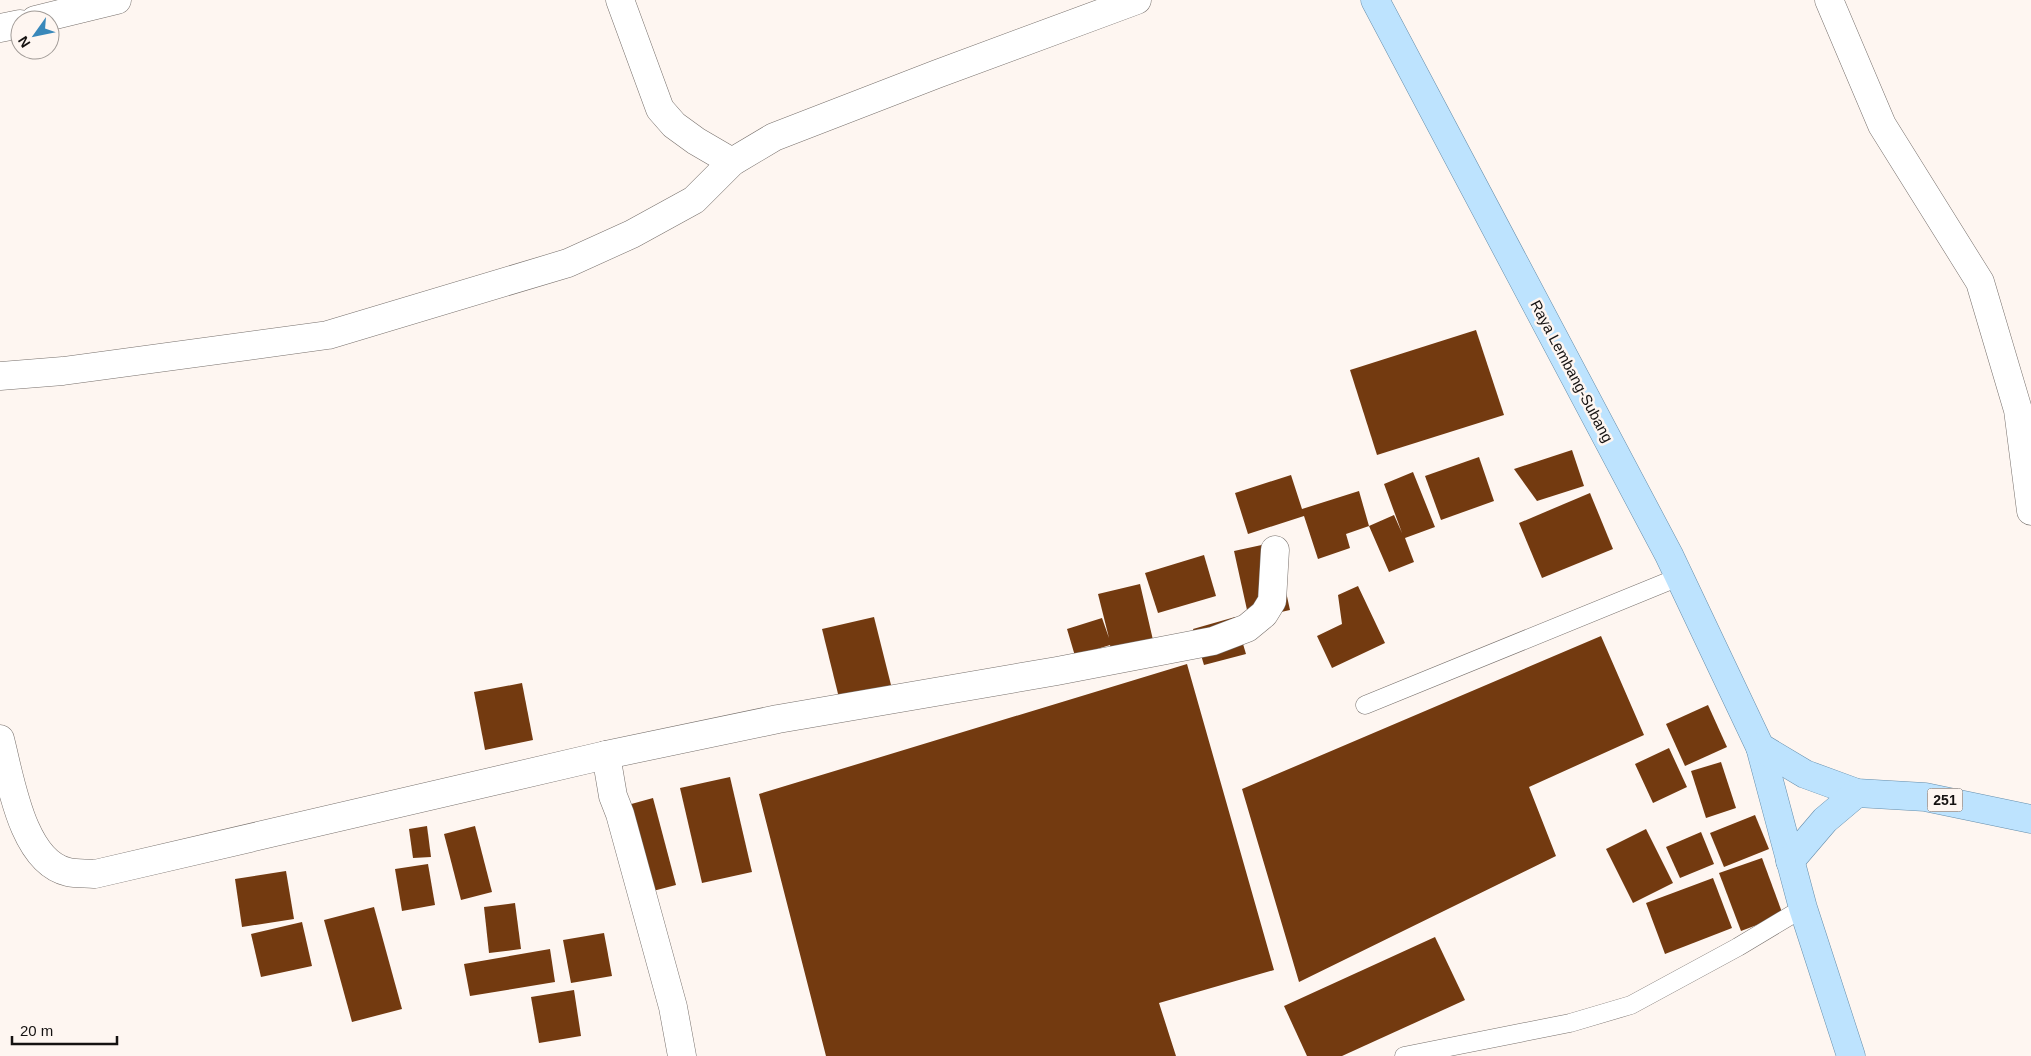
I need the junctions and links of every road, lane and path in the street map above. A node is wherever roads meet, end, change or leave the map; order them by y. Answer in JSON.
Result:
{"nodes":[{"id":1,"x":117,"y":0,"type":"edge"},
{"id":2,"x":620,"y":0,"type":"edge"},
{"id":3,"x":1137,"y":0,"type":"edge"},
{"id":4,"x":1375,"y":0,"type":"edge"},
{"id":5,"x":1829,"y":0,"type":"edge"},
{"id":6,"x":60,"y":14,"type":"edge"},
{"id":7,"x":732,"y":162,"type":"junction"},
{"id":8,"x":0,"y":376,"type":"edge"},
{"id":9,"x":2031,"y":512,"type":"edge"},
{"id":10,"x":1275,"y":550,"type":"dead end"},
{"id":11,"x":1679,"y":577,"type":"junction"},
{"id":12,"x":1365,"y":706,"type":"dead end"},
{"id":13,"x":0,"y":739,"type":"edge"},
{"id":14,"x":1760,"y":747,"type":"junction"},
{"id":15,"x":606,"y":755,"type":"junction"},
{"id":16,"x":1857,"y":794,"type":"junction"},
{"id":17,"x":2031,"y":819,"type":"edge"},
{"id":18,"x":1790,"y":861,"type":"junction"},
{"id":19,"x":1803,"y":908,"type":"junction"},
{"id":20,"x":682,"y":1056,"type":"edge"},
{"id":21,"x":1404,"y":1056,"type":"edge"},
{"id":22,"x":1850,"y":1056,"type":"edge"}],
"edges":[{"from":1,"to":6,"type":"street"},
{"from":2,"to":7,"type":"street"},
{"from":3,"to":7,"type":"street"},
{"from":4,"to":11,"type":"main road","name":"Raya Lembang-Subang"},
{"from":5,"to":9,"type":"street"},
{"from":7,"to":8,"type":"street"},
{"from":10,"to":15,"type":"street"},
{"from":11,"to":12,"type":"lane"},
{"from":11,"to":14,"type":"main road","name":"Raya Lembang-Subang"},
{"from":13,"to":15,"type":"street"},
{"from":14,"to":16,"type":"main road"},
{"from":14,"to":18,"type":"main road","name":"Raya Lembang-Subang"},
{"from":15,"to":20,"type":"street"},
{"from":16,"to":17,"type":"main road","number":"251"},
{"from":16,"to":18,"type":"main road"},
{"from":18,"to":19,"type":"main road","name":"Raya Lembang-Subang"},
{"from":19,"to":21,"type":"lane"},
{"from":19,"to":22,"type":"main road","name":"Raya Lembang-Subang"}]}
